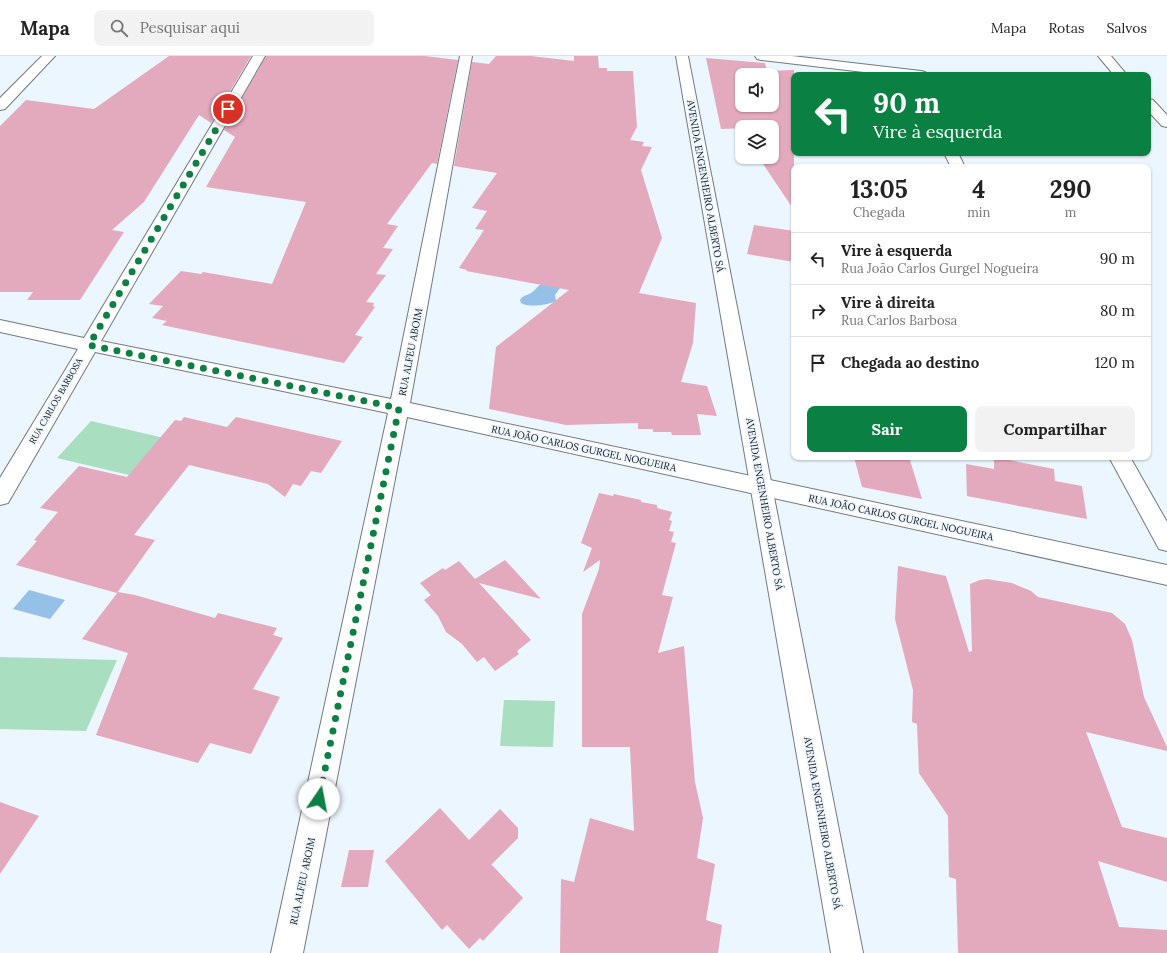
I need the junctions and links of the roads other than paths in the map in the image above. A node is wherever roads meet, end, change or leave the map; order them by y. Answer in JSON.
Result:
{"nodes":[{"id":1,"x":49,"y":56,"type":"edge"},
{"id":2,"x":259,"y":56,"type":"edge"},
{"id":3,"x":466,"y":56,"type":"edge"},
{"id":4,"x":682,"y":56,"type":"edge"},
{"id":5,"x":761,"y":56,"type":"edge"},
{"id":6,"x":1104,"y":56,"type":"edge"},
{"id":7,"x":900,"y":62,"type":"dead end"},
{"id":8,"x":891,"y":72,"type":"edge"},
{"id":9,"x":906,"y":72,"type":"edge"},
{"id":10,"x":1118,"y":72,"type":"edge"},
{"id":11,"x":1151,"y":103,"type":"edge"},
{"id":12,"x":1167,"y":105,"type":"edge"},
{"id":13,"x":0,"y":106,"type":"edge"},
{"id":14,"x":1151,"y":106,"type":"edge"},
{"id":15,"x":1167,"y":123,"type":"edge"},
{"id":16,"x":0,"y":326,"type":"edge"},
{"id":17,"x":89,"y":345,"type":"junction"},
{"id":18,"x":399,"y":408,"type":"junction"},
{"id":19,"x":1121,"y":460,"type":"edge"},
{"id":20,"x":763,"y":487,"type":"junction"},
{"id":21,"x":0,"y":497,"type":"edge"},
{"id":22,"x":1167,"y":542,"type":"edge"},
{"id":23,"x":1167,"y":575,"type":"edge"},
{"id":24,"x":287,"y":953,"type":"edge"},
{"id":25,"x":847,"y":953,"type":"edge"}],
"edges":[{"from":1,"to":13,"type":"street"},
{"from":2,"to":17,"type":"street","name":"RUA CARLOS BARBOSA"},
{"from":3,"to":18,"type":"street","name":"RUA ALFEU ABOIM"},
{"from":4,"to":20,"type":"street","name":"AVENIDA ENGENHEIRO ALBERTO SÁ"},
{"from":5,"to":8,"type":"street"},
{"from":6,"to":10,"type":"street"},
{"from":7,"to":9,"type":"street"},
{"from":11,"to":12,"type":"street"},
{"from":14,"to":15,"type":"street"},
{"from":16,"to":17,"type":"street","name":"RUA JOÃO CARLOS GURGEL NOGUEIRA"},
{"from":17,"to":18,"type":"street","name":"RUA JOÃO CARLOS GURGEL NOGUEIRA"},
{"from":17,"to":21,"type":"street","name":"RUA CARLOS BARBOSA"},
{"from":18,"to":20,"type":"street","name":"RUA JOÃO CARLOS GURGEL NOGUEIRA"},
{"from":18,"to":24,"type":"street","name":"RUA ALFEU ABOIM"},
{"from":19,"to":22,"type":"street"},
{"from":20,"to":23,"type":"street","name":"RUA JOÃO CARLOS GURGEL NOGUEIRA"},
{"from":20,"to":25,"type":"street","name":"AVENIDA ENGENHEIRO ALBERTO SÁ"}]}
